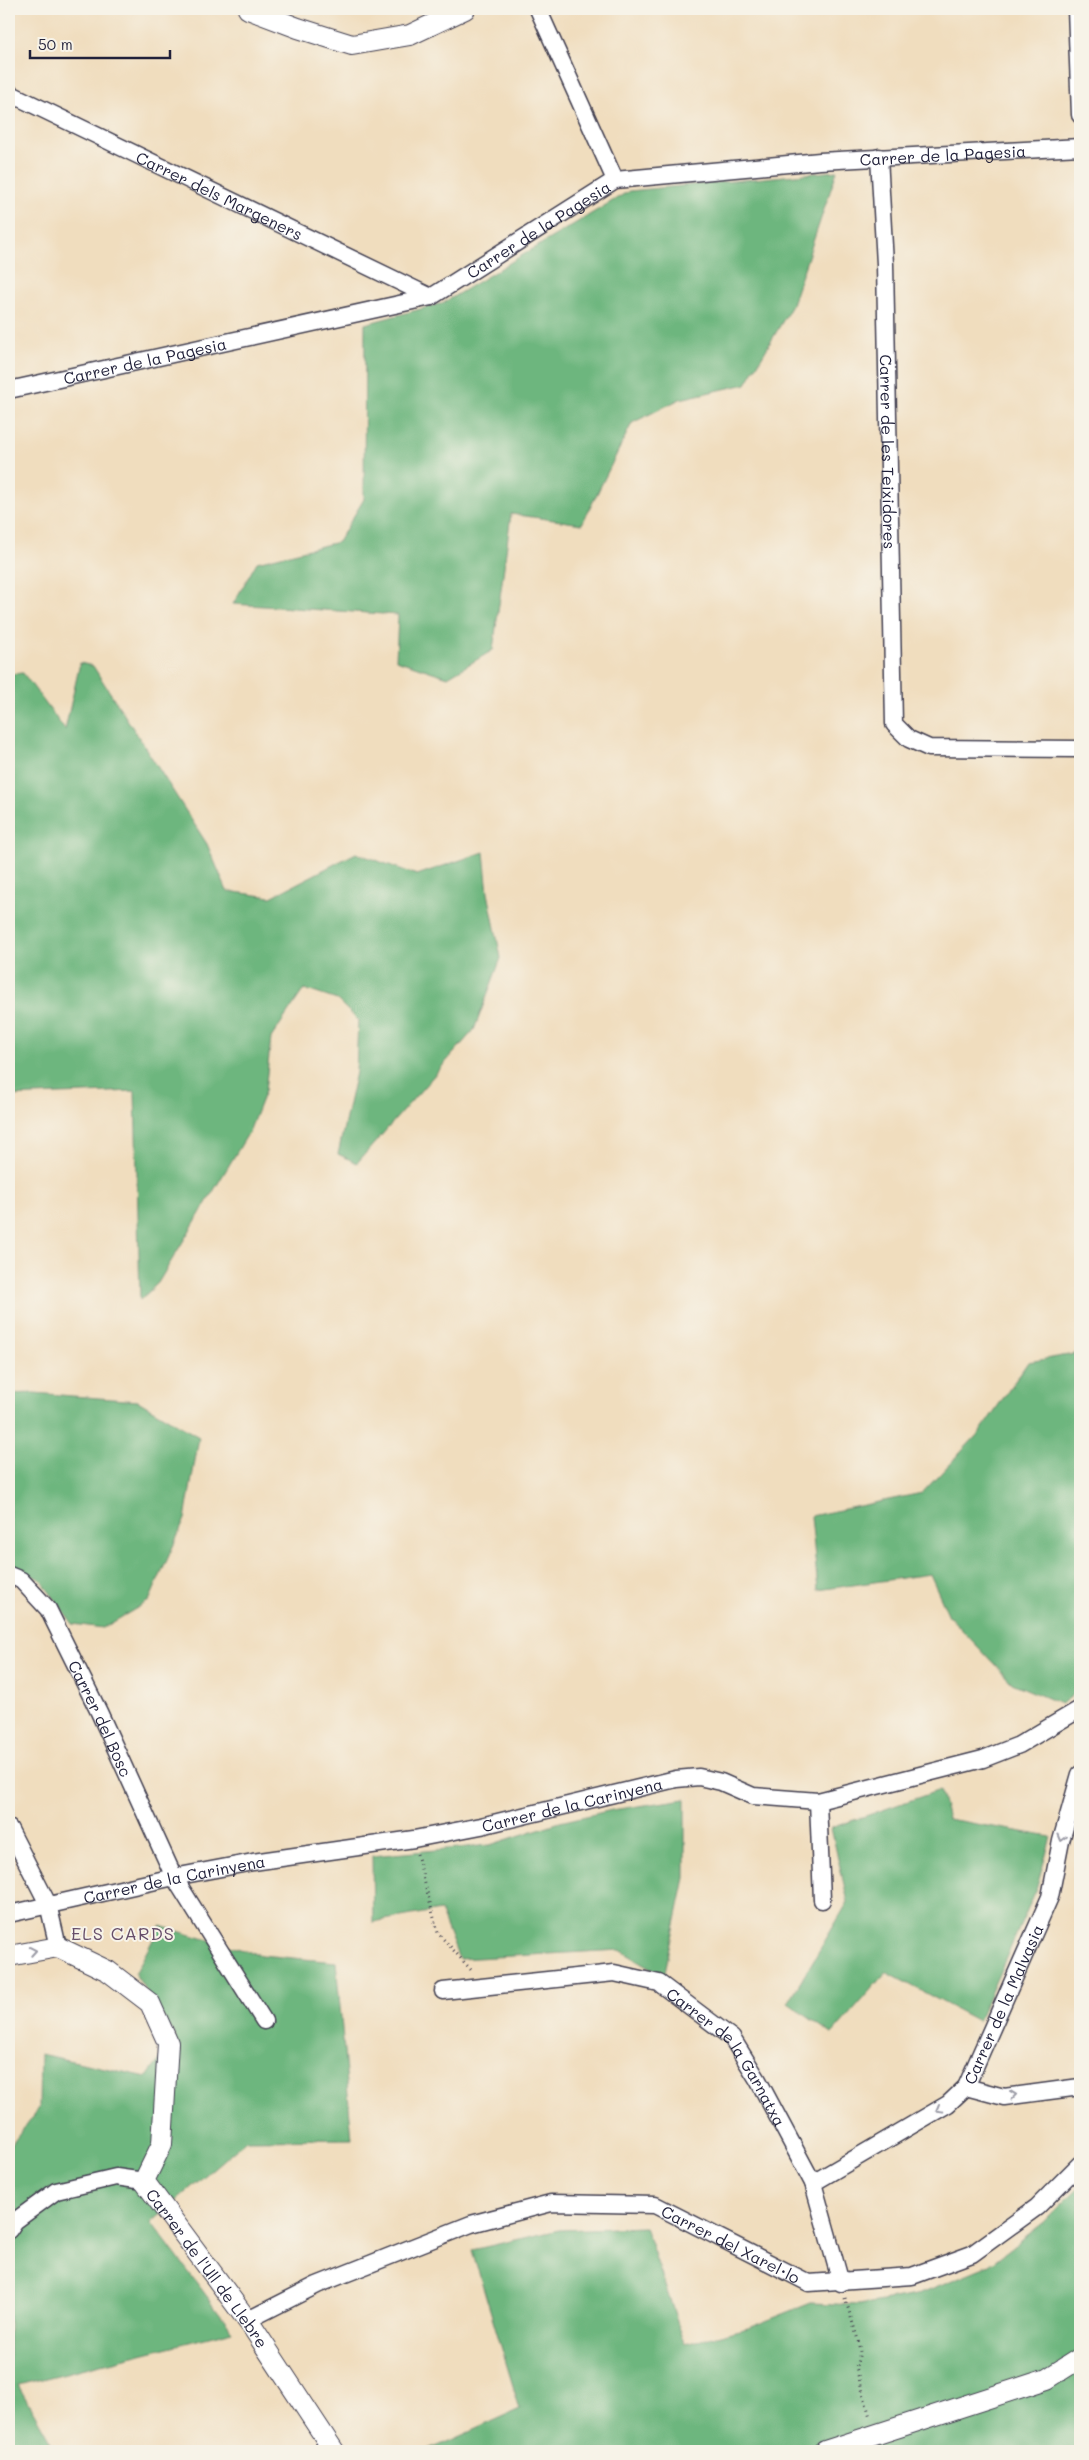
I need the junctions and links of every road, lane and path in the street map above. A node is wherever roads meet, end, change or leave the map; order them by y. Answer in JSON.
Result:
{"nodes":[{"id":1,"x":248,"y":9,"type":"edge"},
{"id":2,"x":465,"y":9,"type":"edge"},
{"id":3,"x":538,"y":9,"type":"edge"},
{"id":4,"x":1076,"y":9,"type":"edge"},
{"id":5,"x":9,"y":93,"type":"edge"},
{"id":6,"x":1080,"y":115,"type":"edge"},
{"id":7,"x":1080,"y":147,"type":"edge"},
{"id":8,"x":879,"y":157,"type":"junction"},
{"id":9,"x":615,"y":180,"type":"junction"},
{"id":10,"x":431,"y":297,"type":"junction"},
{"id":11,"x":9,"y":390,"type":"edge"},
{"id":12,"x":1080,"y":749,"type":"edge"},
{"id":13,"x":9,"y":1575,"type":"edge"},
{"id":14,"x":1080,"y":1709,"type":"edge"},
{"id":15,"x":1080,"y":1774,"type":"edge"},
{"id":16,"x":818,"y":1801,"type":"junction"},
{"id":17,"x":9,"y":1828,"type":"edge"},
{"id":18,"x":414,"y":1839,"type":"junction"},
{"id":19,"x":174,"y":1877,"type":"junction"},
{"id":20,"x":822,"y":1900,"type":"dead end"},
{"id":21,"x":48,"y":1904,"type":"junction"},
{"id":22,"x":9,"y":1914,"type":"edge"},
{"id":23,"x":58,"y":1947,"type":"junction"},
{"id":24,"x":9,"y":1956,"type":"edge"},
{"id":25,"x":487,"y":1987,"type":"junction"},
{"id":26,"x":443,"y":1991,"type":"dead end"},
{"id":27,"x":264,"y":2021,"type":"dead end"},
{"id":28,"x":966,"y":2086,"type":"junction"},
{"id":29,"x":1080,"y":2087,"type":"edge"},
{"id":30,"x":1080,"y":2164,"type":"edge"},
{"id":31,"x":144,"y":2180,"type":"junction"},
{"id":32,"x":813,"y":2183,"type":"junction"},
{"id":33,"x":9,"y":2230,"type":"edge"},
{"id":34,"x":841,"y":2283,"type":"junction"},
{"id":35,"x":248,"y":2320,"type":"junction"},
{"id":36,"x":1080,"y":2358,"type":"edge"},
{"id":37,"x":875,"y":2435,"type":"junction"},
{"id":38,"x":334,"y":2451,"type":"edge"},
{"id":39,"x":825,"y":2451,"type":"edge"}],
"edges":[{"from":1,"to":2,"type":"street"},
{"from":3,"to":9,"type":"street"},
{"from":4,"to":6,"type":"street"},
{"from":5,"to":10,"type":"street","name":"Carrer dels Margeners"},
{"from":7,"to":8,"type":"street","name":"Carrer de la Pagesia"},
{"from":8,"to":9,"type":"street","name":"Carrer de la Pagesia"},
{"from":8,"to":12,"type":"street","name":"Carrer de les Teixidores"},
{"from":9,"to":10,"type":"street","name":"Carrer de la Pagesia"},
{"from":10,"to":11,"type":"street","name":"Carrer de la Pagesia"},
{"from":13,"to":19,"type":"street","name":"Carrer del Bosc"},
{"from":14,"to":16,"type":"street","name":"Carrer de la Carinyena"},
{"from":15,"to":28,"type":"street","name":"Carrer de la Malvasia","one_way":true},
{"from":16,"to":18,"type":"street","name":"Carrer de la Carinyena"},
{"from":16,"to":20,"type":"street"},
{"from":17,"to":21,"type":"street"},
{"from":18,"to":19,"type":"street","name":"Carrer de la Carinyena"},
{"from":18,"to":25,"type":"path"},
{"from":19,"to":21,"type":"street","name":"Carrer de la Carinyena"},
{"from":19,"to":27,"type":"street","name":"Carrer del Bosc"},
{"from":21,"to":22,"type":"street","name":"Carrer de la Carinyena"},
{"from":21,"to":23,"type":"street"},
{"from":24,"to":23,"type":"street","one_way":true},
{"from":23,"to":31,"type":"street","name":"Carrer de l'Ull de Llebre"},
{"from":25,"to":26,"type":"street","name":"Carrer de la Garnatxa"},
{"from":25,"to":32,"type":"street","name":"Carrer de la Garnatxa"},
{"from":28,"to":29,"type":"street","one_way":true},
{"from":28,"to":32,"type":"street","name":"Carrer de la Malvasia","one_way":true},
{"from":30,"to":34,"type":"street","name":"Carrer del Xarel·lo"},
{"from":31,"to":33,"type":"street"},
{"from":31,"to":35,"type":"street","name":"Carrer de l'Ull de Llebre"},
{"from":32,"to":34,"type":"street","name":"Carrer de la Garnatxa"},
{"from":34,"to":35,"type":"street","name":"Carrer del Xarel·lo"},
{"from":34,"to":37,"type":"path"},
{"from":35,"to":38,"type":"street","name":"Carrer de l'Ull de Llebre"},
{"from":36,"to":37,"type":"street"},
{"from":37,"to":39,"type":"street"}]}
